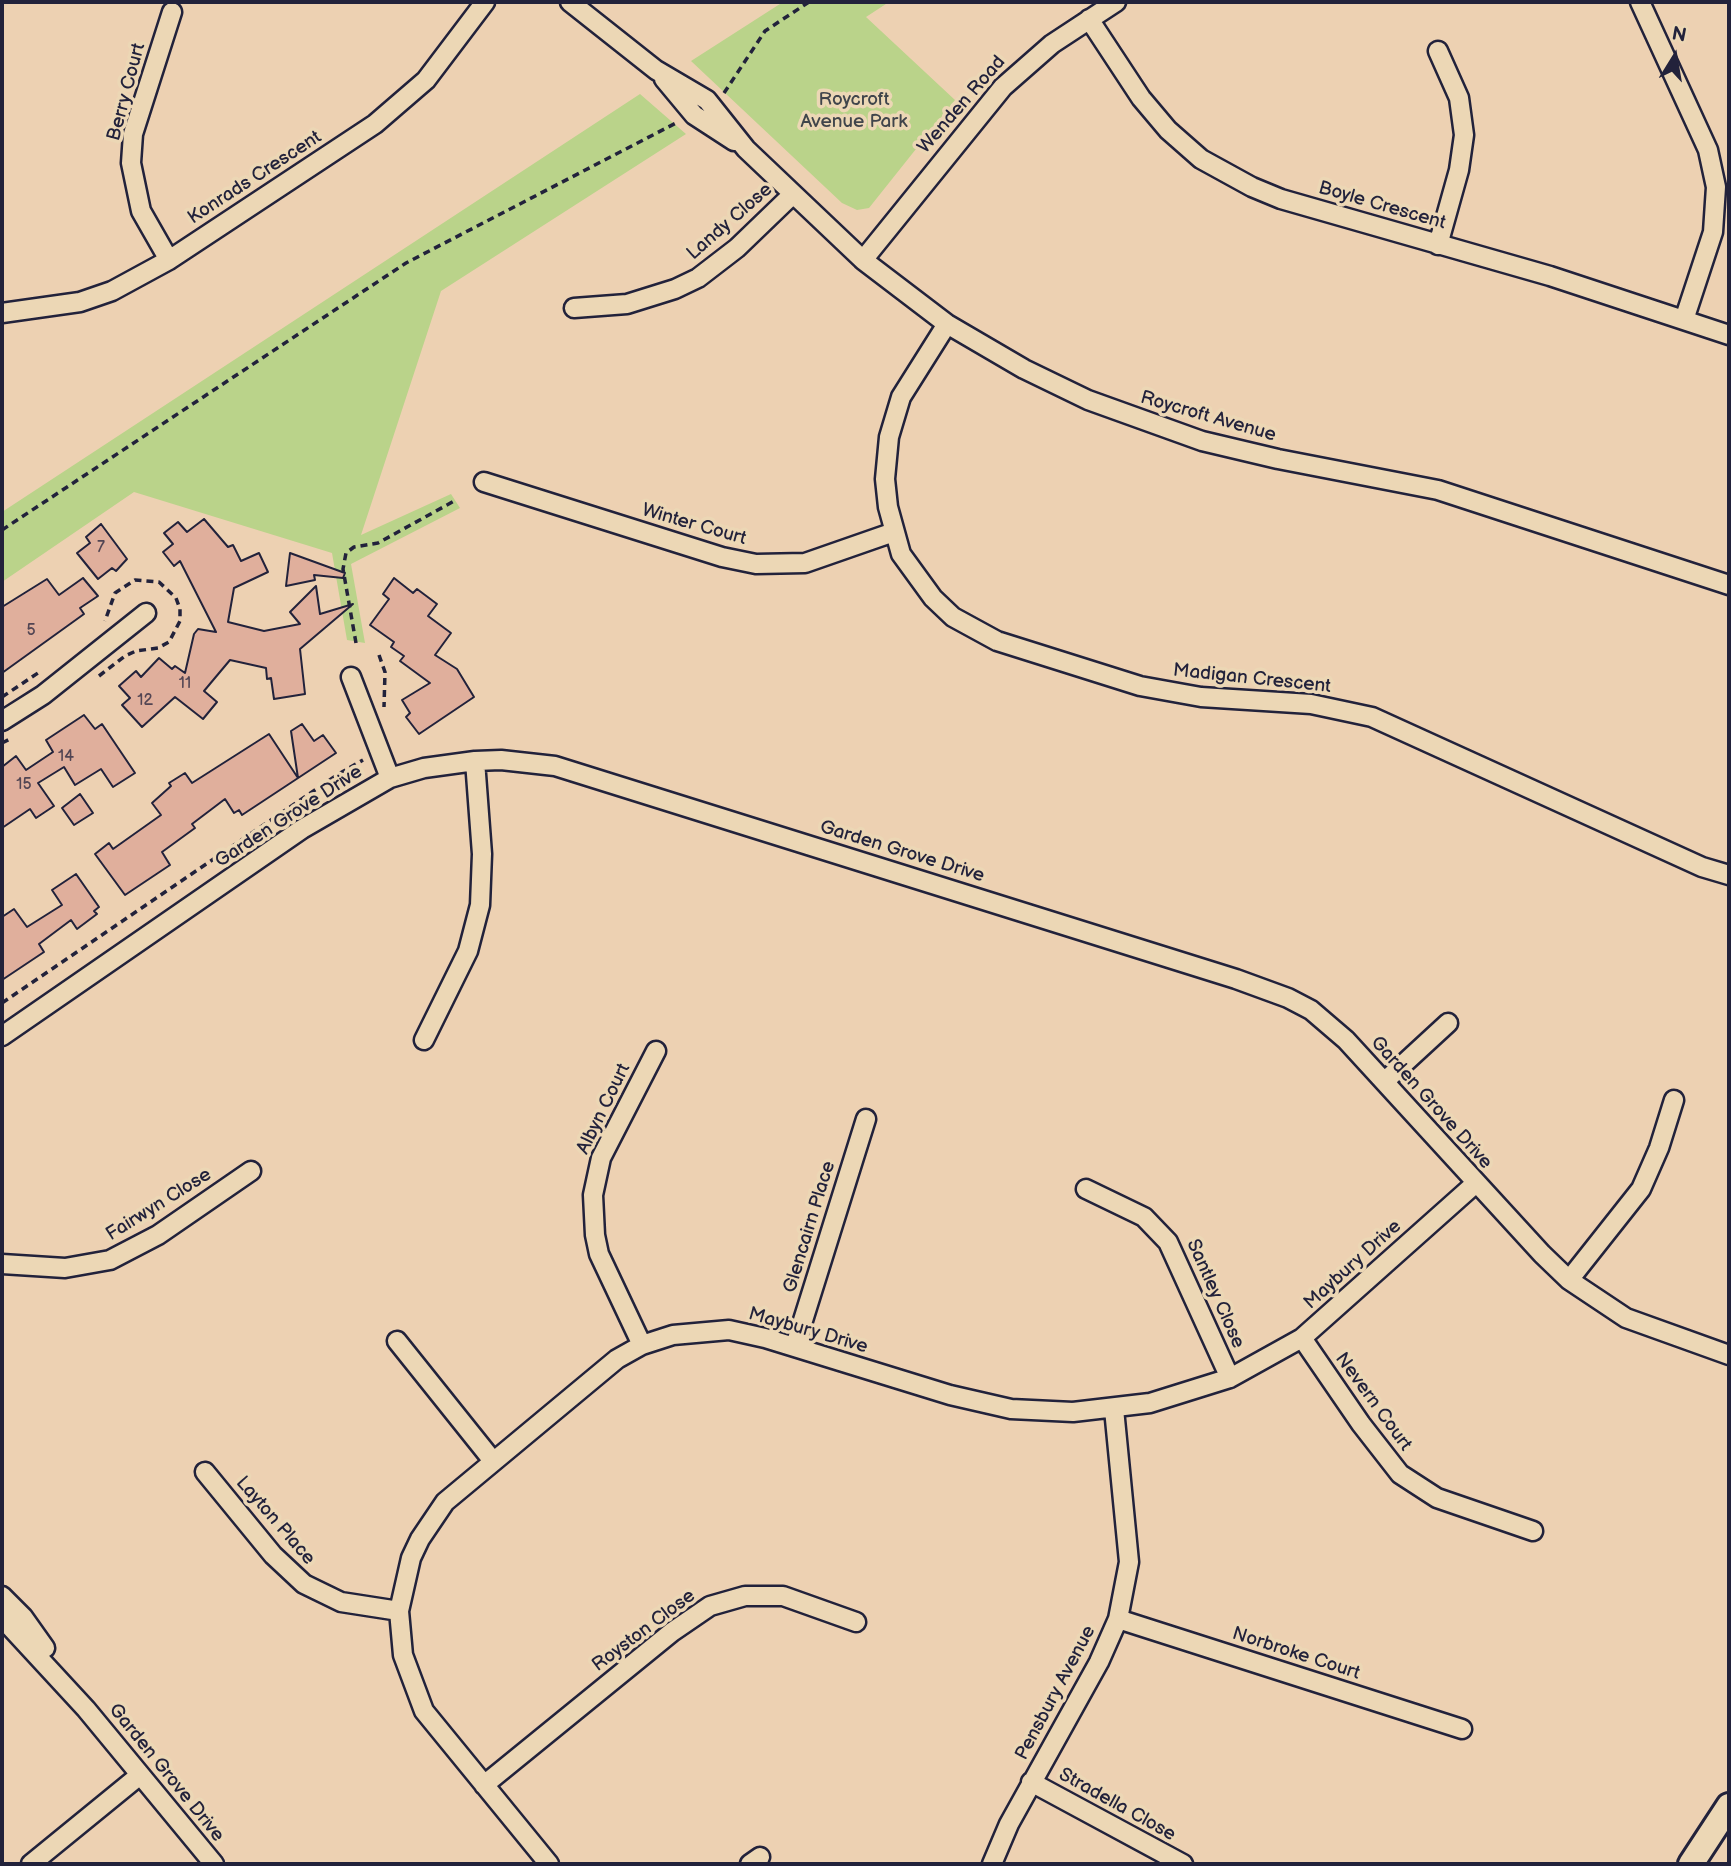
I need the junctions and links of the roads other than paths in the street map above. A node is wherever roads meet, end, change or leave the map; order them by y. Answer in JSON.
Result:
{"nodes":[{"id":1,"x":485,"y":2,"type":"edge"},
{"id":2,"x":570,"y":2,"type":"edge"},
{"id":3,"x":1115,"y":2,"type":"edge"},
{"id":4,"x":1640,"y":2,"type":"edge"},
{"id":5,"x":172,"y":12,"type":"dead end"},
{"id":6,"x":1089,"y":19,"type":"junction"},
{"id":7,"x":1438,"y":51,"type":"dead end"},
{"id":8,"x":656,"y":69,"type":"junction"},
{"id":9,"x":746,"y":149,"type":"junction"},
{"id":10,"x":792,"y":195,"type":"junction"},
{"id":11,"x":1438,"y":244,"type":"junction"},
{"id":12,"x":169,"y":260,"type":"junction"},
{"id":13,"x":863,"y":260,"type":"junction"},
{"id":14,"x":574,"y":308,"type":"dead end"},
{"id":15,"x":2,"y":313,"type":"edge"},
{"id":16,"x":1684,"y":320,"type":"junction"},
{"id":17,"x":947,"y":324,"type":"junction"},
{"id":18,"x":1729,"y":335,"type":"edge"},
{"id":19,"x":484,"y":482,"type":"dead end"},
{"id":20,"x":894,"y":532,"type":"junction"},
{"id":21,"x":1729,"y":585,"type":"edge"},
{"id":22,"x":146,"y":613,"type":"dead end"},
{"id":23,"x":351,"y":677,"type":"dead end"},
{"id":24,"x":2,"y":721,"type":"edge"},
{"id":25,"x":475,"y":761,"type":"junction"},
{"id":26,"x":390,"y":778,"type":"junction"},
{"id":27,"x":1729,"y":875,"type":"edge"},
{"id":28,"x":1448,"y":1023,"type":"dead end"},
{"id":29,"x":2,"y":1036,"type":"edge"},
{"id":30,"x":424,"y":1040,"type":"dead end"},
{"id":31,"x":656,"y":1051,"type":"dead end"},
{"id":32,"x":1385,"y":1081,"type":"junction"},
{"id":33,"x":1674,"y":1100,"type":"dead end"},
{"id":34,"x":866,"y":1119,"type":"dead end"},
{"id":35,"x":251,"y":1171,"type":"dead end"},
{"id":36,"x":1476,"y":1183,"type":"junction"},
{"id":37,"x":1086,"y":1189,"type":"dead end"},
{"id":38,"x":2,"y":1264,"type":"edge"},
{"id":39,"x":1569,"y":1280,"type":"junction"},
{"id":40,"x":1301,"y":1338,"type":"junction"},
{"id":41,"x":397,"y":1341,"type":"dead end"},
{"id":42,"x":642,"y":1345,"type":"junction"},
{"id":43,"x":794,"y":1346,"type":"junction"},
{"id":44,"x":1729,"y":1355,"type":"edge"},
{"id":45,"x":1230,"y":1378,"type":"junction"},
{"id":46,"x":1114,"y":1409,"type":"junction"},
{"id":47,"x":493,"y":1461,"type":"junction"},
{"id":48,"x":205,"y":1472,"type":"dead end"},
{"id":49,"x":1533,"y":1531,"type":"dead end"},
{"id":50,"x":2,"y":1597,"type":"edge"},
{"id":51,"x":400,"y":1611,"type":"junction"},
{"id":52,"x":2,"y":1618,"type":"edge"},
{"id":53,"x":1118,"y":1619,"type":"junction"},
{"id":54,"x":856,"y":1622,"type":"dead end"},
{"id":55,"x":86,"y":1709,"type":"junction"},
{"id":56,"x":1462,"y":1729,"type":"dead end"},
{"id":57,"x":140,"y":1775,"type":"junction"},
{"id":58,"x":1031,"y":1782,"type":"junction"},
{"id":59,"x":484,"y":1785,"type":"junction"},
{"id":60,"x":1729,"y":1806,"type":"edge"},
{"id":61,"x":31,"y":1864,"type":"edge"},
{"id":62,"x":214,"y":1864,"type":"edge"},
{"id":63,"x":549,"y":1864,"type":"edge"},
{"id":64,"x":992,"y":1864,"type":"edge"},
{"id":65,"x":1183,"y":1864,"type":"edge"},
{"id":66,"x":1691,"y":1864,"type":"edge"}],
"edges":[{"from":1,"to":12,"type":"street","name":"Konrads Crescent"},
{"from":2,"to":8,"type":"street","name":"Roycroft Avenue"},
{"from":3,"to":6,"type":"street","name":"Wenden Road"},
{"from":4,"to":16,"type":"street"},
{"from":5,"to":12,"type":"street","name":"Berry Court"},
{"from":6,"to":11,"type":"street","name":"Boyle Crescent"},
{"from":6,"to":13,"type":"street","name":"Wenden Road"},
{"from":7,"to":11,"type":"street"},
{"from":8,"to":9,"type":"street","name":"Roycroft Avenue"},
{"from":8,"to":9,"type":"street","name":"Roycroft Avenue"},
{"from":9,"to":10,"type":"street","name":"Roycroft Avenue"},
{"from":10,"to":13,"type":"street","name":"Roycroft Avenue"},
{"from":10,"to":14,"type":"street","name":"Landy Close"},
{"from":11,"to":16,"type":"street","name":"Boyle Crescent"},
{"from":12,"to":15,"type":"street","name":"Konrads Crescent"},
{"from":13,"to":17,"type":"street","name":"Roycroft Avenue"},
{"from":16,"to":18,"type":"street","name":"Boyle Crescent"},
{"from":17,"to":20,"type":"street","name":"Madigan Crescent"},
{"from":17,"to":21,"type":"street","name":"Roycroft Avenue"},
{"from":19,"to":20,"type":"street","name":"Winter Court"},
{"from":20,"to":27,"type":"street","name":"Madigan Crescent"},
{"from":22,"to":24,"type":"street"},
{"from":23,"to":26,"type":"street"},
{"from":25,"to":26,"type":"street","name":"Garden Grove Drive"},
{"from":25,"to":30,"type":"street"},
{"from":25,"to":32,"type":"street","name":"Garden Grove Drive"},
{"from":26,"to":29,"type":"street","name":"Garden Grove Drive"},
{"from":28,"to":32,"type":"street"},
{"from":31,"to":42,"type":"street","name":"Albyn Court"},
{"from":32,"to":36,"type":"street","name":"Garden Grove Drive"},
{"from":33,"to":39,"type":"street"},
{"from":34,"to":43,"type":"street","name":"Glencairn Place"},
{"from":35,"to":38,"type":"street","name":"Fairwyn Close"},
{"from":36,"to":39,"type":"street","name":"Garden Grove Drive"},
{"from":36,"to":40,"type":"street","name":"Maybury Drive"},
{"from":37,"to":45,"type":"street","name":"Santley Close"},
{"from":39,"to":44,"type":"street","name":"Garden Grove Drive"},
{"from":40,"to":45,"type":"street","name":"Maybury Drive"},
{"from":40,"to":49,"type":"street","name":"Nevern Court"},
{"from":41,"to":47,"type":"street"},
{"from":42,"to":43,"type":"street","name":"Maybury Drive"},
{"from":42,"to":47,"type":"street","name":"Maybury Drive"},
{"from":43,"to":46,"type":"street","name":"Maybury Drive"},
{"from":45,"to":46,"type":"street","name":"Maybury Drive"},
{"from":46,"to":53,"type":"street","name":"Pensbury Avenue"},
{"from":47,"to":51,"type":"street","name":"Maybury Drive"},
{"from":48,"to":51,"type":"street","name":"Layton Place"},
{"from":50,"to":55,"type":"street","name":"Garden Grove Drive"},
{"from":51,"to":59,"type":"street","name":"Maybury Drive"},
{"from":52,"to":55,"type":"street","name":"Garden Grove Drive"},
{"from":53,"to":56,"type":"street","name":"Norbroke Court"},
{"from":53,"to":58,"type":"street","name":"Pensbury Avenue"},
{"from":54,"to":59,"type":"street","name":"Royston Close"},
{"from":55,"to":57,"type":"street","name":"Garden Grove Drive"},
{"from":57,"to":61,"type":"street"},
{"from":57,"to":62,"type":"street","name":"Garden Grove Drive"},
{"from":58,"to":64,"type":"street","name":"Pensbury Avenue"},
{"from":58,"to":65,"type":"street","name":"Stradella Close"},
{"from":59,"to":63,"type":"street","name":"Maybury Drive"},
{"from":60,"to":66,"type":"street"}]}
